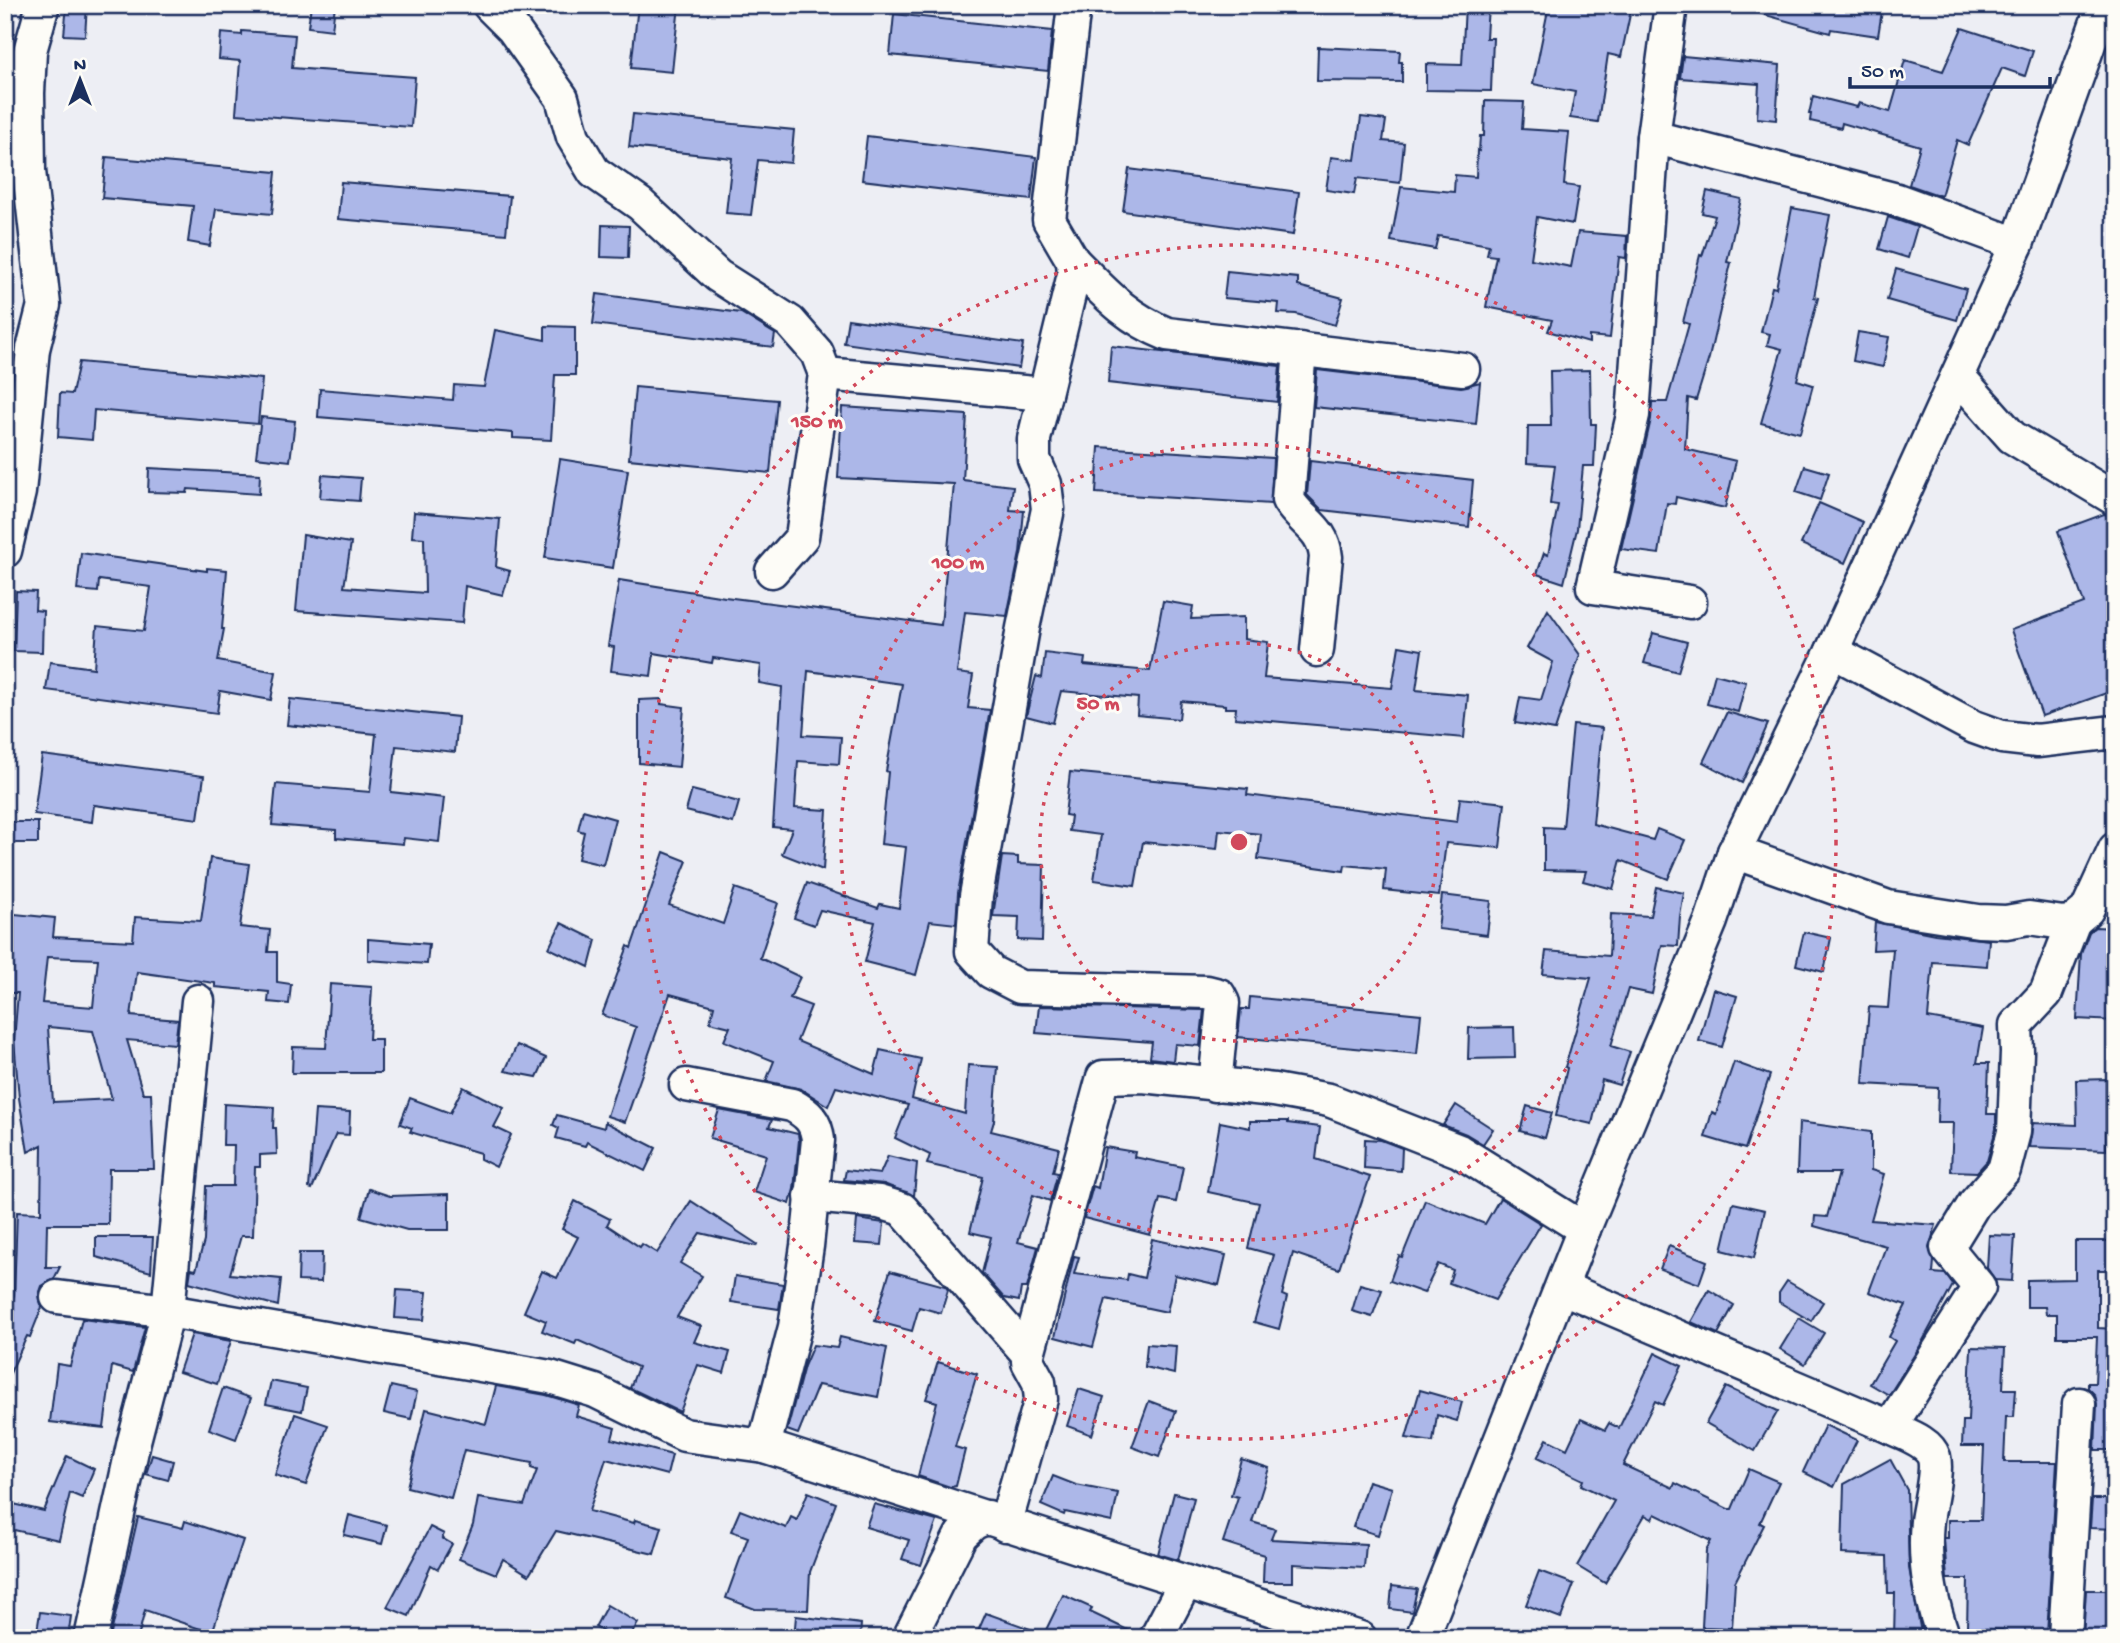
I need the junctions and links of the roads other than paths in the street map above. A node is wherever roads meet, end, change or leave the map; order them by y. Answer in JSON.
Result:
{"nodes":[{"id":1,"x":43,"y":5,"type":"edge"},
{"id":2,"x":489,"y":5,"type":"edge"},
{"id":3,"x":1074,"y":5,"type":"edge"},
{"id":4,"x":1671,"y":5,"type":"edge"},
{"id":5,"x":2103,"y":5,"type":"edge"},
{"id":6,"x":20,"y":35,"type":"edge"},
{"id":7,"x":1653,"y":137,"type":"junction"},
{"id":8,"x":2018,"y":244,"type":"junction"},
{"id":9,"x":1073,"y":261,"type":"junction"},
{"id":10,"x":1300,"y":349,"type":"junction"},
{"id":11,"x":1463,"y":369,"type":"dead end"},
{"id":12,"x":825,"y":374,"type":"junction"},
{"id":13,"x":1958,"y":376,"type":"junction"},
{"id":14,"x":1045,"y":394,"type":"junction"},
{"id":15,"x":2115,"y":499,"type":"edge"},
{"id":16,"x":5,"y":551,"type":"edge"},
{"id":17,"x":772,"y":571,"type":"dead end"},
{"id":18,"x":1690,"y":603,"type":"dead end"},
{"id":19,"x":1317,"y":650,"type":"dead end"},
{"id":20,"x":1832,"y":651,"type":"junction"},
{"id":21,"x":2115,"y":732,"type":"edge"},
{"id":22,"x":2115,"y":849,"type":"edge"},
{"id":23,"x":1734,"y":852,"type":"junction"},
{"id":24,"x":2074,"y":921,"type":"junction"},
{"id":25,"x":198,"y":1001,"type":"dead end"},
{"id":26,"x":686,"y":1085,"type":"dead end"},
{"id":27,"x":1215,"y":1085,"type":"junction"},
{"id":28,"x":811,"y":1196,"type":"junction"},
{"id":29,"x":1584,"y":1229,"type":"junction"},
{"id":30,"x":1563,"y":1288,"type":"junction"},
{"id":31,"x":57,"y":1297,"type":"dead end"},
{"id":32,"x":168,"y":1311,"type":"junction"},
{"id":33,"x":1028,"y":1354,"type":"junction"},
{"id":34,"x":2079,"y":1404,"type":"dead end"},
{"id":35,"x":1890,"y":1427,"type":"junction"},
{"id":36,"x":764,"y":1446,"type":"junction"},
{"id":37,"x":997,"y":1521,"type":"junction"},
{"id":38,"x":1185,"y":1583,"type":"junction"},
{"id":39,"x":91,"y":1638,"type":"edge"},
{"id":40,"x":909,"y":1638,"type":"edge"},
{"id":41,"x":1156,"y":1638,"type":"edge"},
{"id":42,"x":1360,"y":1638,"type":"edge"},
{"id":43,"x":1422,"y":1638,"type":"edge"},
{"id":44,"x":1944,"y":1638,"type":"edge"},
{"id":45,"x":2065,"y":1638,"type":"edge"}],
"edges":[{"from":1,"to":6,"type":"street"},
{"from":2,"to":12,"type":"street"},
{"from":3,"to":9,"type":"street"},
{"from":4,"to":7,"type":"street"},
{"from":5,"to":8,"type":"street"},
{"from":6,"to":16,"type":"street"},
{"from":7,"to":8,"type":"street"},
{"from":7,"to":18,"type":"street"},
{"from":8,"to":13,"type":"street"},
{"from":9,"to":10,"type":"street"},
{"from":9,"to":14,"type":"street"},
{"from":10,"to":11,"type":"street"},
{"from":10,"to":19,"type":"street"},
{"from":12,"to":14,"type":"street"},
{"from":12,"to":17,"type":"street"},
{"from":13,"to":15,"type":"street"},
{"from":13,"to":20,"type":"street"},
{"from":14,"to":27,"type":"street"},
{"from":20,"to":21,"type":"street"},
{"from":20,"to":23,"type":"street"},
{"from":22,"to":24,"type":"street"},
{"from":23,"to":24,"type":"street"},
{"from":23,"to":29,"type":"street"},
{"from":24,"to":35,"type":"street"},
{"from":25,"to":32,"type":"street"},
{"from":26,"to":28,"type":"street"},
{"from":27,"to":29,"type":"street"},
{"from":27,"to":33,"type":"street"},
{"from":28,"to":33,"type":"street"},
{"from":28,"to":36,"type":"street"},
{"from":29,"to":30,"type":"street"},
{"from":30,"to":35,"type":"street"},
{"from":30,"to":43,"type":"street"},
{"from":31,"to":32,"type":"street"},
{"from":32,"to":36,"type":"street"},
{"from":32,"to":39,"type":"street"},
{"from":33,"to":37,"type":"street"},
{"from":34,"to":45,"type":"street"},
{"from":35,"to":44,"type":"street"},
{"from":36,"to":37,"type":"street"},
{"from":37,"to":38,"type":"street"},
{"from":37,"to":40,"type":"street"},
{"from":38,"to":41,"type":"street"},
{"from":38,"to":42,"type":"street"}]}
